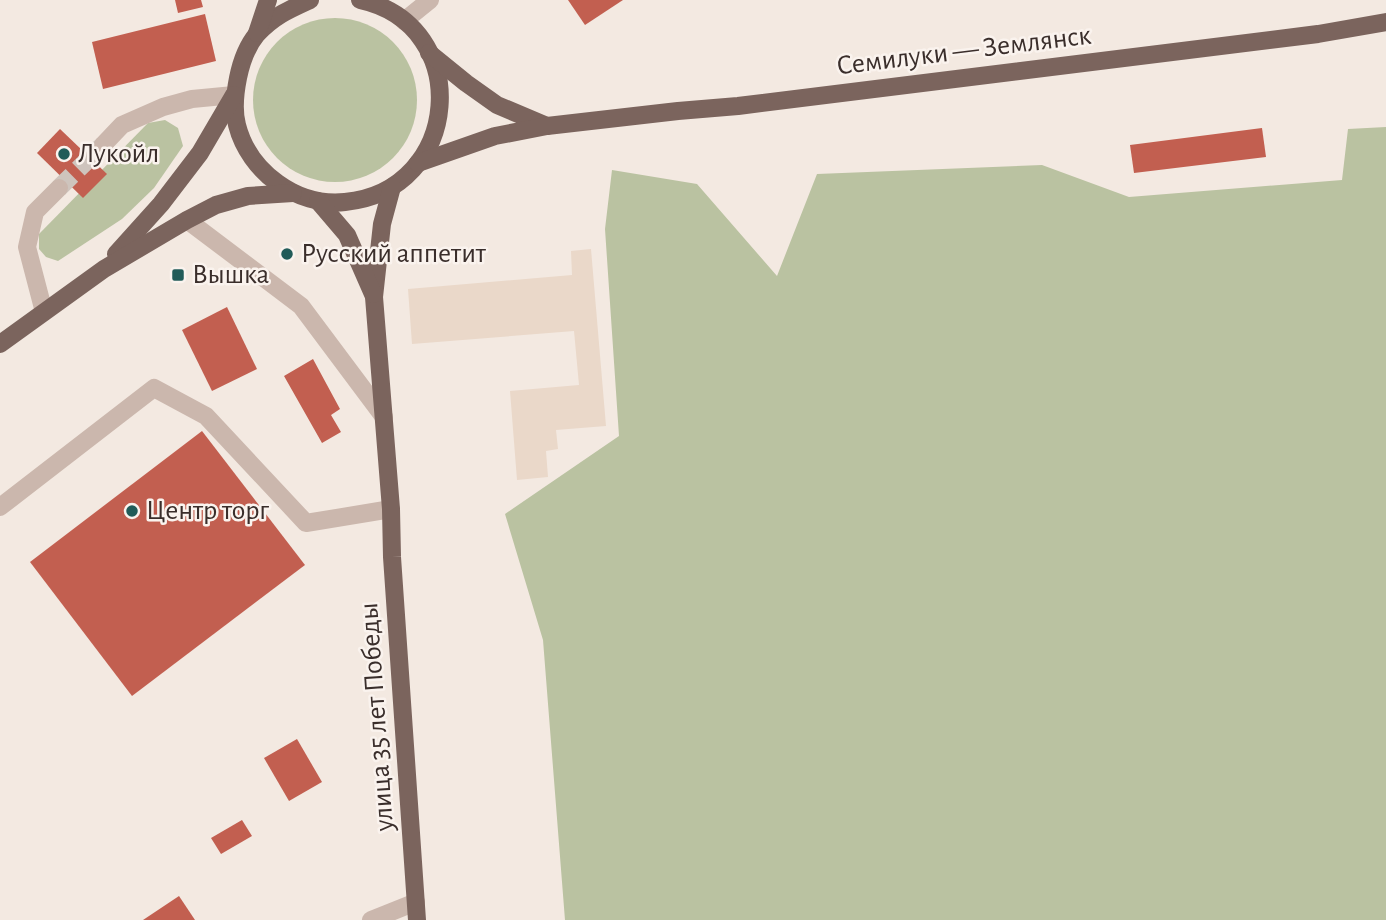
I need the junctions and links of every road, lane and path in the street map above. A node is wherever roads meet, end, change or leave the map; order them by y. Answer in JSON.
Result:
{"nodes":[{"id":1,"x":268,"y":0,"type":"edge"},
{"id":2,"x":310,"y":0,"type":"edge"},
{"id":3,"x":360,"y":0,"type":"edge"},
{"id":4,"x":390,"y":0,"type":"edge"},
{"id":5,"x":430,"y":0,"type":"edge"},
{"id":6,"x":404,"y":21,"type":"junction"},
{"id":7,"x":1386,"y":22,"type":"edge"},
{"id":8,"x":256,"y":36,"type":"junction"},
{"id":9,"x":429,"y":52,"type":"junction"},
{"id":10,"x":234,"y":94,"type":"junction"},
{"id":11,"x":547,"y":126,"type":"junction"},
{"id":12,"x":103,"y":145,"type":"tunnel mouth"},
{"id":13,"x":418,"y":163,"type":"junction"},
{"id":14,"x":392,"y":187,"type":"junction"},
{"id":15,"x":59,"y":188,"type":"tunnel mouth"},
{"id":16,"x":293,"y":193,"type":"junction"},
{"id":17,"x":318,"y":201,"type":"junction"},
{"id":18,"x":187,"y":220,"type":"junction"},
{"id":19,"x":104,"y":268,"type":"junction"},
{"id":20,"x":374,"y":297,"type":"junction"},
{"id":21,"x":44,"y":312,"type":"junction"},
{"id":22,"x":0,"y":344,"type":"edge"},
{"id":23,"x":384,"y":417,"type":"junction"},
{"id":24,"x":0,"y":507,"type":"edge"},
{"id":25,"x":391,"y":509,"type":"junction"},
{"id":26,"x":416,"y":911,"type":"edge"},
{"id":27,"x":371,"y":920,"type":"edge"}],
"edges":[{"from":1,"to":8,"type":"main road"},
{"from":2,"to":8,"type":"main road"},
{"from":3,"to":6,"type":"main road"},
{"from":4,"to":6,"type":"main road"},
{"from":5,"to":6,"type":"street"},
{"from":6,"to":9,"type":"main road"},
{"from":7,"to":11,"type":"main road","name":"Семилуки — Землянск"},
{"from":8,"to":10,"type":"main road"},
{"from":9,"to":11,"type":"main road"},
{"from":9,"to":13,"type":"main road"},
{"from":10,"to":12,"type":"street"},
{"from":10,"to":16,"type":"main road"},
{"from":10,"to":19,"type":"main road"},
{"from":11,"to":13,"type":"main road","name":"Семилуки — Землянск"},
{"from":13,"to":14,"type":"main road"},
{"from":14,"to":17,"type":"main road"},
{"from":14,"to":20,"type":"main road"},
{"from":15,"to":21,"type":"street"},
{"from":16,"to":17,"type":"main road"},
{"from":16,"to":18,"type":"main road"},
{"from":17,"to":20,"type":"main road"},
{"from":18,"to":19,"type":"main road"},
{"from":18,"to":23,"type":"street"},
{"from":19,"to":21,"type":"main road"},
{"from":20,"to":23,"type":"main road","name":"улица 35 лет Победы"},
{"from":21,"to":22,"type":"main road"},
{"from":23,"to":25,"type":"main road","name":"улица 35 лет Победы"},
{"from":24,"to":25,"type":"street"},
{"from":25,"to":26,"type":"main road","name":"улица 35 лет Победы"},
{"from":26,"to":27,"type":"street"}]}
